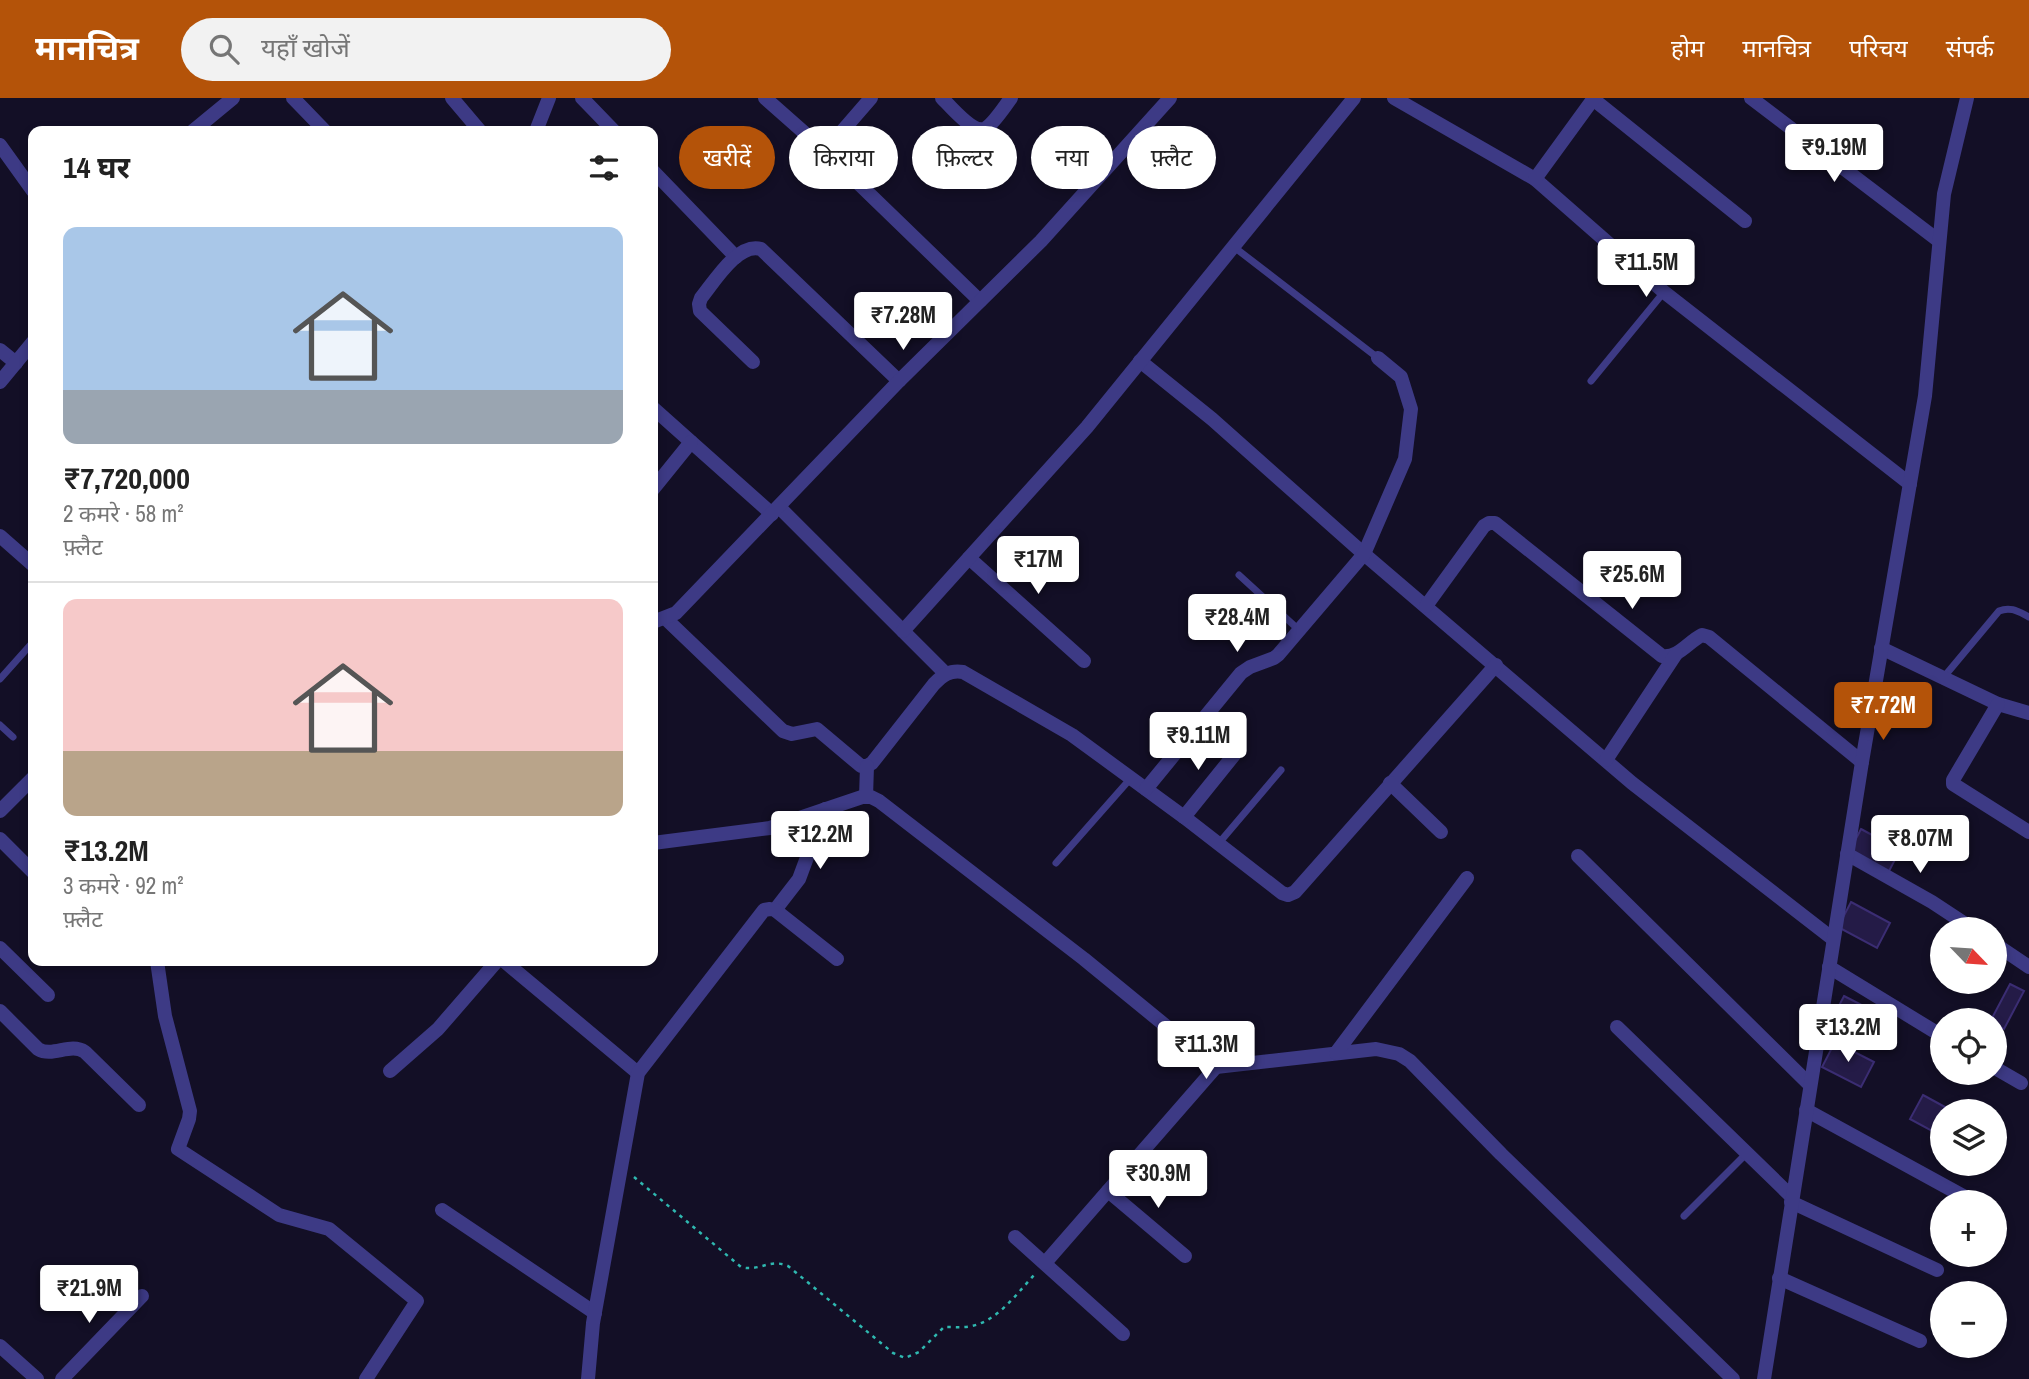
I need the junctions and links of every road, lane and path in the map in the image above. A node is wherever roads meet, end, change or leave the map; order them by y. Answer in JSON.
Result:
{"nodes":[{"id":1,"x":233,"y":98,"type":"edge"},
{"id":2,"x":293,"y":98,"type":"edge"},
{"id":3,"x":452,"y":98,"type":"edge"},
{"id":4,"x":549,"y":98,"type":"edge"},
{"id":5,"x":582,"y":98,"type":"edge"},
{"id":6,"x":765,"y":98,"type":"edge"},
{"id":7,"x":871,"y":98,"type":"edge"},
{"id":8,"x":942,"y":98,"type":"edge"},
{"id":9,"x":1011,"y":98,"type":"edge"},
{"id":10,"x":1170,"y":98,"type":"edge"},
{"id":11,"x":1354,"y":98,"type":"edge"},
{"id":12,"x":1394,"y":98,"type":"edge"},
{"id":13,"x":1751,"y":98,"type":"edge"},
{"id":14,"x":1968,"y":98,"type":"edge"},
{"id":15,"x":1593,"y":99,"type":"edge"},
{"id":16,"x":199,"y":126,"type":"edge"},
{"id":17,"x":320,"y":126,"type":"edge"},
{"id":18,"x":476,"y":126,"type":"edge"},
{"id":19,"x":538,"y":126,"type":"edge"},
{"id":20,"x":609,"y":126,"type":"edge"},
{"id":21,"x":796,"y":126,"type":"edge"},
{"id":22,"x":847,"y":126,"type":"edge"},
{"id":23,"x":0,"y":145,"type":"edge"},
{"id":24,"x":658,"y":176,"type":"edge"},
{"id":25,"x":1535,"y":179,"type":"junction"},
{"id":26,"x":28,"y":184,"type":"edge"},
{"id":27,"x":863,"y":189,"type":"edge"},
{"id":28,"x":1745,"y":221,"type":"dead end"},
{"id":29,"x":1939,"y":241,"type":"junction"},
{"id":30,"x":1234,"y":247,"type":"junction"},
{"id":31,"x":736,"y":257,"type":"junction"},
{"id":32,"x":1664,"y":292,"type":"junction"},
{"id":33,"x":979,"y":301,"type":"junction"},
{"id":34,"x":28,"y":348,"type":"edge"},
{"id":35,"x":0,"y":350,"type":"edge"},
{"id":36,"x":1378,"y":358,"type":"joint"},
{"id":37,"x":1140,"y":361,"type":"junction"},
{"id":38,"x":753,"y":362,"type":"dead end"},
{"id":39,"x":16,"y":363,"type":"junction"},
{"id":40,"x":899,"y":381,"type":"junction"},
{"id":41,"x":0,"y":382,"type":"edge"},
{"id":42,"x":1591,"y":382,"type":"dead end"},
{"id":43,"x":658,"y":412,"type":"edge"},
{"id":44,"x":691,"y":442,"type":"junction"},
{"id":45,"x":658,"y":483,"type":"edge"},
{"id":46,"x":1910,"y":484,"type":"junction"},
{"id":47,"x":775,"y":511,"type":"junction"},
{"id":48,"x":0,"y":536,"type":"edge"},
{"id":49,"x":1364,"y":554,"type":"junction"},
{"id":50,"x":969,"y":558,"type":"junction"},
{"id":51,"x":28,"y":561,"type":"edge"},
{"id":52,"x":1239,"y":575,"type":"dead end"},
{"id":53,"x":1426,"y":606,"type":"junction"},
{"id":54,"x":2029,"y":617,"type":"edge"},
{"id":55,"x":659,"y":620,"type":"edge"},
{"id":56,"x":903,"y":631,"type":"junction"},
{"id":57,"x":1299,"y":631,"type":"junction"},
{"id":58,"x":28,"y":648,"type":"edge"},
{"id":59,"x":1881,"y":648,"type":"junction"},
{"id":60,"x":1676,"y":654,"type":"junction"},
{"id":61,"x":1084,"y":661,"type":"dead end"},
{"id":62,"x":1496,"y":666,"type":"junction"},
{"id":63,"x":945,"y":673,"type":"junction"},
{"id":64,"x":1943,"y":678,"type":"junction"},
{"id":65,"x":0,"y":679,"type":"edge"},
{"id":66,"x":1998,"y":704,"type":"junction"},
{"id":67,"x":2029,"y":713,"type":"edge"},
{"id":68,"x":0,"y":725,"type":"edge"},
{"id":69,"x":13,"y":737,"type":"dead end"},
{"id":70,"x":1238,"y":750,"type":"dead end"},
{"id":71,"x":1606,"y":761,"type":"junction"},
{"id":72,"x":1861,"y":762,"type":"junction"},
{"id":73,"x":867,"y":766,"type":"junction"},
{"id":74,"x":1281,"y":771,"type":"dead end"},
{"id":75,"x":1131,"y":778,"type":"junction"},
{"id":76,"x":28,"y":783,"type":"edge"},
{"id":77,"x":1390,"y":783,"type":"junction"},
{"id":78,"x":1146,"y":789,"type":"junction"},
{"id":79,"x":866,"y":797,"type":"junction"},
{"id":80,"x":825,"y":810,"type":"junction"},
{"id":81,"x":0,"y":811,"type":"edge"},
{"id":82,"x":1184,"y":817,"type":"junction"},
{"id":83,"x":1441,"y":832,"type":"dead end"},
{"id":84,"x":2029,"y":832,"type":"edge"},
{"id":85,"x":0,"y":839,"type":"edge"},
{"id":86,"x":658,"y":842,"type":"edge"},
{"id":87,"x":1219,"y":843,"type":"junction"},
{"id":88,"x":1847,"y":854,"type":"junction"},
{"id":89,"x":1577,"y":856,"type":"dead end"},
{"id":90,"x":1056,"y":863,"type":"dead end"},
{"id":91,"x":28,"y":867,"type":"edge"},
{"id":92,"x":1467,"y":878,"type":"dead end"},
{"id":93,"x":775,"y":910,"type":"junction"},
{"id":94,"x":1955,"y":917,"type":"edge"},
{"id":95,"x":1833,"y":939,"type":"junction"},
{"id":96,"x":0,"y":948,"type":"edge"},
{"id":97,"x":2007,"y":952,"type":"edge"},
{"id":98,"x":836,"y":959,"type":"dead end"},
{"id":99,"x":158,"y":966,"type":"edge"},
{"id":100,"x":493,"y":966,"type":"edge"},
{"id":101,"x":510,"y":966,"type":"edge"},
{"id":102,"x":1829,"y":967,"type":"junction"},
{"id":103,"x":2029,"y":967,"type":"edge"},
{"id":104,"x":48,"y":995,"type":"dead end"},
{"id":105,"x":0,"y":1011,"type":"edge"},
{"id":106,"x":1617,"y":1027,"type":"dead end"},
{"id":107,"x":1930,"y":1029,"type":"edge"},
{"id":108,"x":1336,"y":1053,"type":"junction"},
{"id":109,"x":1216,"y":1067,"type":"junction"},
{"id":110,"x":390,"y":1071,"type":"dead end"},
{"id":111,"x":638,"y":1073,"type":"junction"},
{"id":112,"x":2007,"y":1075,"type":"edge"},
{"id":113,"x":2021,"y":1083,"type":"dead end"},
{"id":114,"x":1810,"y":1085,"type":"junction"},
{"id":115,"x":139,"y":1105,"type":"dead end"},
{"id":116,"x":1806,"y":1110,"type":"junction"},
{"id":117,"x":1747,"y":1153,"type":"junction"},
{"id":118,"x":621,"y":1166,"type":"junction"},
{"id":119,"x":1952,"y":1190,"type":"edge"},
{"id":120,"x":1108,"y":1191,"type":"junction"},
{"id":121,"x":1792,"y":1199,"type":"junction"},
{"id":122,"x":442,"y":1210,"type":"dead end"},
{"id":123,"x":1685,"y":1216,"type":"dead end"},
{"id":124,"x":1015,"y":1237,"type":"dead end"},
{"id":125,"x":1185,"y":1256,"type":"dead end"},
{"id":126,"x":1045,"y":1263,"type":"junction"},
{"id":127,"x":1937,"y":1270,"type":"dead end"},
{"id":128,"x":1779,"y":1278,"type":"junction"},
{"id":129,"x":142,"y":1296,"type":"dead end"},
{"id":130,"x":595,"y":1312,"type":"junction"},
{"id":131,"x":1123,"y":1334,"type":"dead end"},
{"id":132,"x":1920,"y":1341,"type":"dead end"},
{"id":133,"x":0,"y":1346,"type":"edge"},
{"id":134,"x":37,"y":1379,"type":"edge"},
{"id":135,"x":62,"y":1379,"type":"edge"},
{"id":136,"x":366,"y":1379,"type":"edge"},
{"id":137,"x":589,"y":1379,"type":"edge"},
{"id":138,"x":1733,"y":1379,"type":"edge"},
{"id":139,"x":1764,"y":1379,"type":"edge"}],
"edges":[{"from":1,"to":16,"type":"street"},
{"from":2,"to":17,"type":"street"},
{"from":3,"to":18,"type":"street"},
{"from":4,"to":19,"type":"street"},
{"from":5,"to":20,"type":"street"},
{"from":6,"to":21,"type":"street"},
{"from":7,"to":22,"type":"street"},
{"from":8,"to":9,"type":"street"},
{"from":10,"to":33,"type":"street"},
{"from":11,"to":30,"type":"street"},
{"from":12,"to":25,"type":"street"},
{"from":13,"to":29,"type":"street"},
{"from":14,"to":29,"type":"street"},
{"from":15,"to":25,"type":"street"},
{"from":15,"to":28,"type":"street"},
{"from":23,"to":26,"type":"street"},
{"from":24,"to":31,"type":"street"},
{"from":25,"to":32,"type":"street"},
{"from":27,"to":33,"type":"street"},
{"from":29,"to":46,"type":"street"},
{"from":30,"to":36,"type":"lane"},
{"from":30,"to":37,"type":"street"},
{"from":31,"to":38,"type":"street"},
{"from":31,"to":40,"type":"street"},
{"from":32,"to":42,"type":"lane"},
{"from":32,"to":46,"type":"street"},
{"from":33,"to":40,"type":"street"},
{"from":34,"to":39,"type":"street"},
{"from":35,"to":39,"type":"street"},
{"from":36,"to":49,"type":"street"},
{"from":37,"to":49,"type":"street"},
{"from":37,"to":50,"type":"street"},
{"from":39,"to":41,"type":"street"},
{"from":40,"to":47,"type":"street"},
{"from":43,"to":44,"type":"street"},
{"from":44,"to":45,"type":"street"},
{"from":44,"to":47,"type":"street"},
{"from":46,"to":59,"type":"street"},
{"from":47,"to":55,"type":"street"},
{"from":47,"to":56,"type":"street"},
{"from":48,"to":51,"type":"street"},
{"from":49,"to":53,"type":"street"},
{"from":49,"to":57,"type":"street"},
{"from":50,"to":56,"type":"street"},
{"from":50,"to":61,"type":"street"},
{"from":52,"to":57,"type":"lane"},
{"from":53,"to":60,"type":"street"},
{"from":53,"to":62,"type":"street"},
{"from":54,"to":64,"type":"lane"},
{"from":55,"to":73,"type":"street"},
{"from":56,"to":63,"type":"street"},
{"from":57,"to":78,"type":"street"},
{"from":58,"to":65,"type":"lane"},
{"from":59,"to":64,"type":"street"},
{"from":59,"to":72,"type":"street"},
{"from":60,"to":71,"type":"street"},
{"from":60,"to":72,"type":"street"},
{"from":62,"to":71,"type":"street"},
{"from":62,"to":77,"type":"street"},
{"from":63,"to":73,"type":"street"},
{"from":63,"to":75,"type":"street"},
{"from":64,"to":66,"type":"street"},
{"from":66,"to":67,"type":"street"},
{"from":66,"to":84,"type":"street"},
{"from":68,"to":69,"type":"lane"},
{"from":70,"to":82,"type":"street"},
{"from":71,"to":95,"type":"street"},
{"from":72,"to":88,"type":"street"},
{"from":73,"to":79,"type":"street"},
{"from":74,"to":87,"type":"lane"},
{"from":75,"to":78,"type":"street"},
{"from":75,"to":90,"type":"lane"},
{"from":76,"to":81,"type":"street"},
{"from":77,"to":83,"type":"street"},
{"from":77,"to":87,"type":"street"},
{"from":78,"to":82,"type":"street"},
{"from":79,"to":80,"type":"street"},
{"from":79,"to":109,"type":"street"},
{"from":80,"to":86,"type":"street"},
{"from":80,"to":93,"type":"street"},
{"from":82,"to":87,"type":"street"},
{"from":85,"to":91,"type":"street"},
{"from":88,"to":94,"type":"street"},
{"from":88,"to":95,"type":"street"},
{"from":89,"to":114,"type":"street"},
{"from":92,"to":108,"type":"street"},
{"from":93,"to":98,"type":"street"},
{"from":93,"to":111,"type":"street"},
{"from":95,"to":102,"type":"street"},
{"from":96,"to":104,"type":"street"},
{"from":97,"to":103,"type":"street"},
{"from":99,"to":136,"type":"street"},
{"from":100,"to":110,"type":"street"},
{"from":101,"to":111,"type":"street"},
{"from":102,"to":107,"type":"street"},
{"from":102,"to":114,"type":"street"},
{"from":105,"to":115,"type":"street"},
{"from":106,"to":117,"type":"street"},
{"from":108,"to":109,"type":"street"},
{"from":108,"to":138,"type":"street"},
{"from":109,"to":120,"type":"street"},
{"from":111,"to":118,"type":"street"},
{"from":112,"to":113,"type":"street"},
{"from":114,"to":116,"type":"street"},
{"from":116,"to":119,"type":"street"},
{"from":116,"to":121,"type":"street"},
{"from":117,"to":121,"type":"street"},
{"from":117,"to":123,"type":"lane"},
{"from":118,"to":126,"type":"path"},
{"from":118,"to":130,"type":"street"},
{"from":120,"to":125,"type":"street"},
{"from":120,"to":126,"type":"street"},
{"from":121,"to":127,"type":"street"},
{"from":121,"to":128,"type":"street"},
{"from":122,"to":130,"type":"street"},
{"from":124,"to":126,"type":"street"},
{"from":126,"to":131,"type":"street"},
{"from":128,"to":132,"type":"street"},
{"from":128,"to":139,"type":"street"},
{"from":129,"to":135,"type":"street"},
{"from":130,"to":137,"type":"street"},
{"from":133,"to":134,"type":"street"}]}
